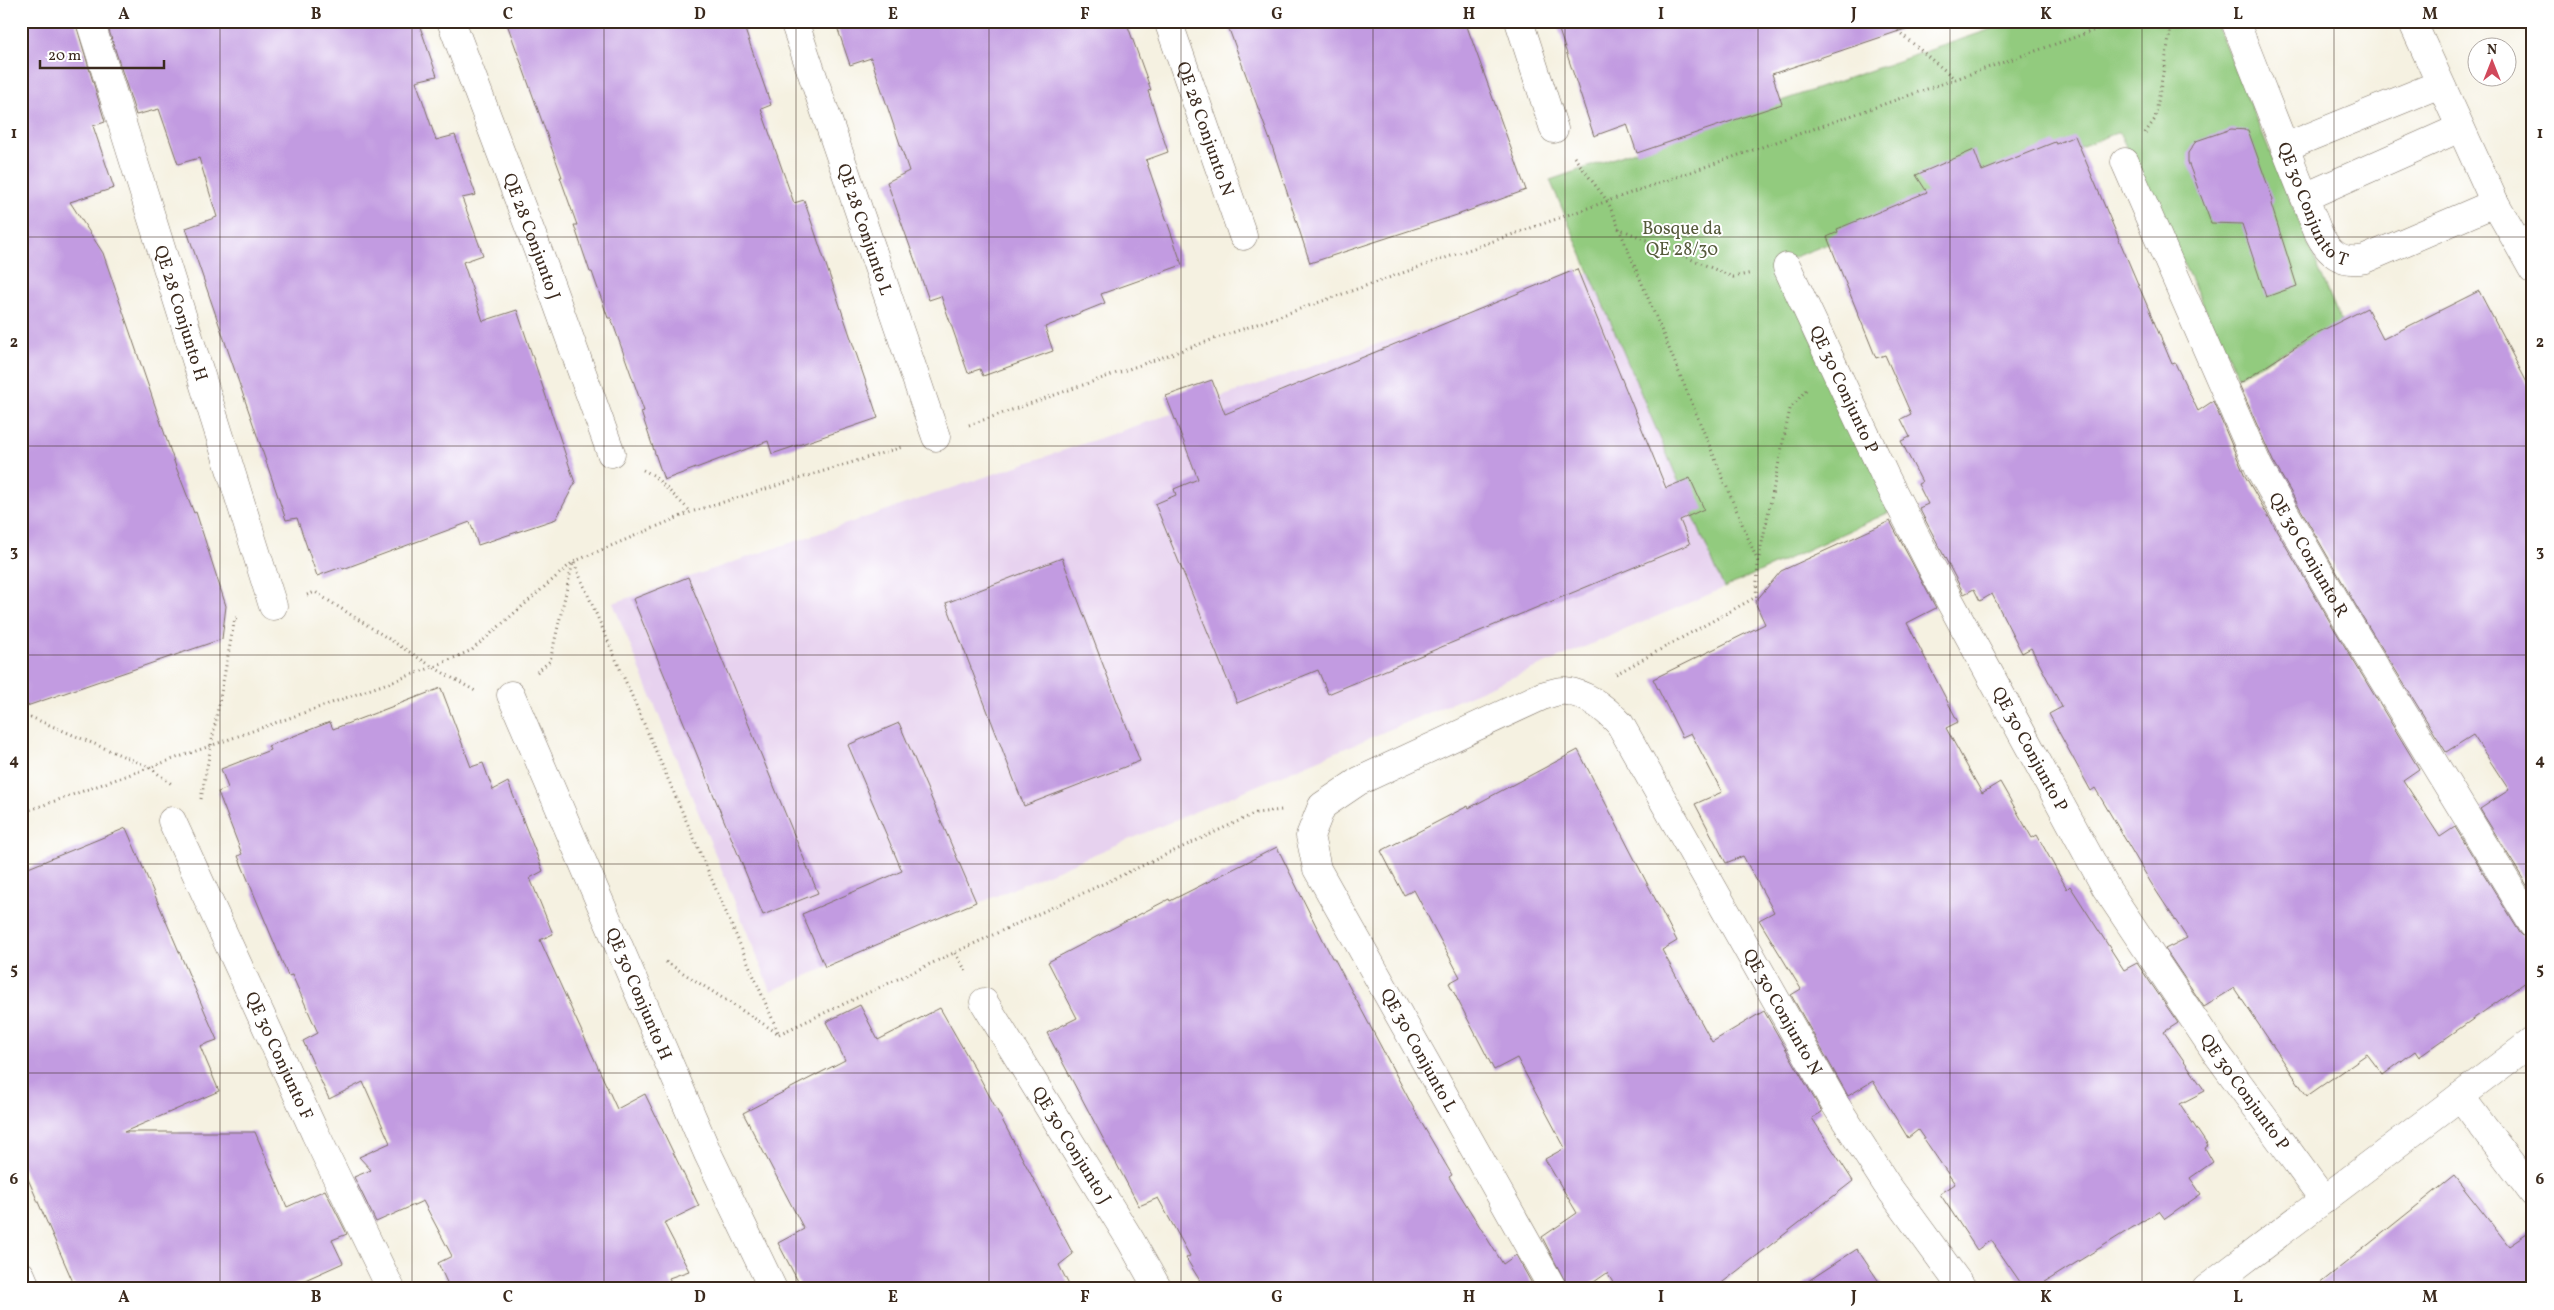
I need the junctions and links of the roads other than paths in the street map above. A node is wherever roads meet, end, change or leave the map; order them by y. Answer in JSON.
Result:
{"nodes":[{"id":1,"x":90,"y":21,"type":"edge"},
{"id":2,"x":451,"y":21,"type":"edge"},
{"id":3,"x":794,"y":21,"type":"edge"},
{"id":4,"x":1168,"y":21,"type":"edge"},
{"id":5,"x":1520,"y":21,"type":"edge"},
{"id":6,"x":2235,"y":21,"type":"edge"},
{"id":7,"x":2412,"y":21,"type":"edge"},
{"id":8,"x":2440,"y":84,"type":"junction"},
{"id":9,"x":2460,"y":128,"type":"junction"},
{"id":10,"x":1554,"y":129,"type":"road end"},
{"id":11,"x":2285,"y":147,"type":"junction"},
{"id":12,"x":2125,"y":162,"type":"road end"},
{"id":13,"x":2305,"y":197,"type":"junction"},
{"id":14,"x":2495,"y":204,"type":"junction"},
{"id":15,"x":1243,"y":236,"type":"dead end"},
{"id":16,"x":1787,"y":267,"type":"road end"},
{"id":17,"x":2533,"y":270,"type":"edge"},
{"id":18,"x":936,"y":437,"type":"road end"},
{"id":19,"x":610,"y":453,"type":"road end"},
{"id":20,"x":273,"y":606,"type":"road end"},
{"id":21,"x":511,"y":695,"type":"road end"},
{"id":22,"x":1322,"y":806,"type":"joint"},
{"id":23,"x":172,"y":821,"type":"dead end"},
{"id":24,"x":2533,"y":925,"type":"edge"},
{"id":25,"x":984,"y":1002,"type":"dead end"},
{"id":26,"x":2533,"y":1041,"type":"edge"},
{"id":27,"x":2460,"y":1096,"type":"junction"},
{"id":28,"x":2533,"y":1193,"type":"edge"},
{"id":29,"x":2324,"y":1200,"type":"junction"},
{"id":30,"x":21,"y":1275,"type":"edge"},
{"id":31,"x":27,"y":1289,"type":"edge"},
{"id":32,"x":391,"y":1289,"type":"edge"},
{"id":33,"x":773,"y":1289,"type":"edge"},
{"id":34,"x":1158,"y":1289,"type":"edge"},
{"id":35,"x":1554,"y":1289,"type":"edge"},
{"id":36,"x":1963,"y":1289,"type":"edge"},
{"id":37,"x":2206,"y":1289,"type":"edge"}],
"edges":[{"from":1,"to":20,"type":"street","name":"QE 28 Conjunto H"},
{"from":2,"to":19,"type":"street","name":"QE 28 Conjunto J"},
{"from":3,"to":18,"type":"street","name":"QE 28 Conjunto L"},
{"from":4,"to":15,"type":"street","name":"QE 28 Conjunto N"},
{"from":5,"to":10,"type":"street"},
{"from":6,"to":11,"type":"street","name":"QE 30 Conjunto T"},
{"from":7,"to":8,"type":"street"},
{"from":8,"to":9,"type":"street"},
{"from":8,"to":11,"type":"street"},
{"from":9,"to":13,"type":"street"},
{"from":9,"to":14,"type":"street"},
{"from":11,"to":13,"type":"street","name":"QE 30 Conjunto T"},
{"from":12,"to":24,"type":"street","name":"QE 30 Conjunto R"},
{"from":13,"to":14,"type":"street","name":"QE 30 Conjunto T"},
{"from":14,"to":17,"type":"street"},
{"from":16,"to":29,"type":"street","name":"QE 30 Conjunto P"},
{"from":21,"to":33,"type":"street","name":"QE 30 Conjunto H"},
{"from":22,"to":35,"type":"street","name":"QE 30 Conjunto L"},
{"from":22,"to":36,"type":"street","name":"QE 30 Conjunto N"},
{"from":23,"to":32,"type":"street","name":"QE 30 Conjunto F"},
{"from":25,"to":34,"type":"street","name":"QE 30 Conjunto J"},
{"from":26,"to":27,"type":"street"},
{"from":27,"to":28,"type":"street"},
{"from":27,"to":29,"type":"street"},
{"from":29,"to":37,"type":"street"},
{"from":30,"to":31,"type":"street"}]}
